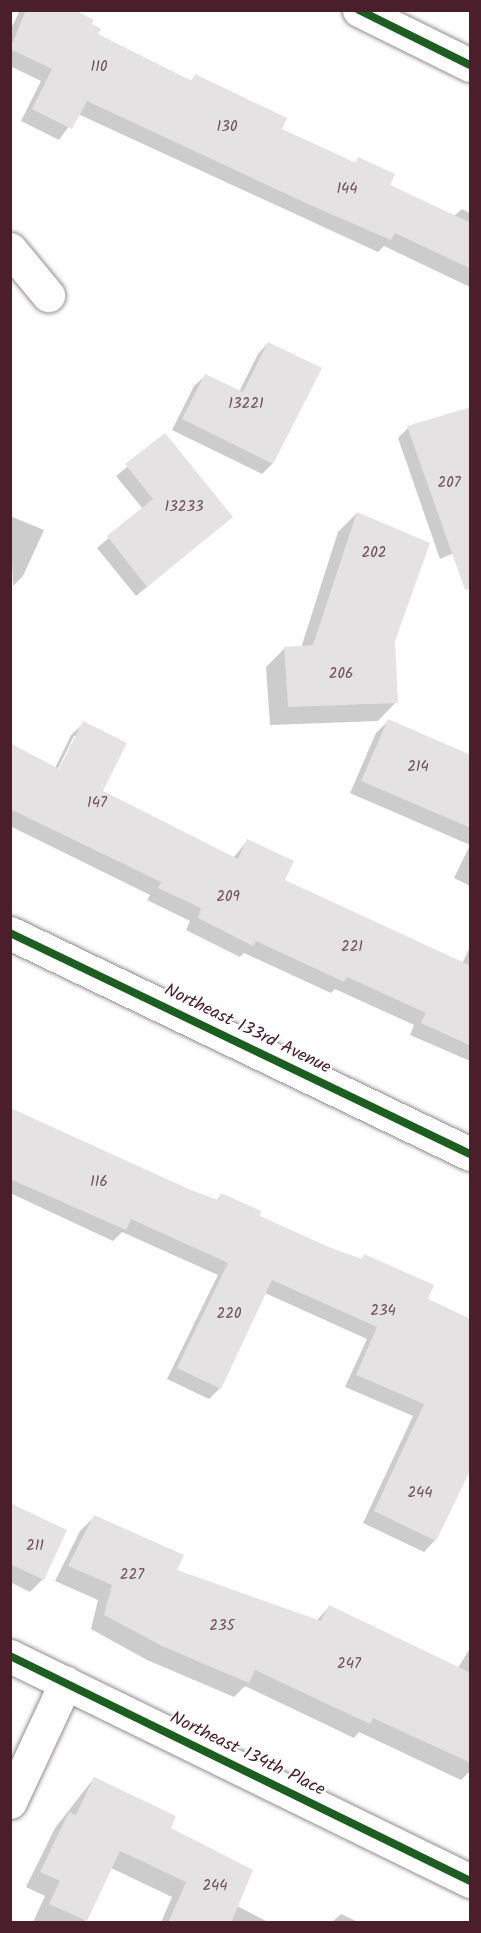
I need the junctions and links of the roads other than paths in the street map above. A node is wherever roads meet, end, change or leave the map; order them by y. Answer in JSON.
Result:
{"nodes":[{"id":1,"x":359,"y":10,"type":"edge"},
{"id":2,"x":471,"y":64,"type":"edge"},
{"id":3,"x":10,"y":249,"type":"edge"},
{"id":4,"x":48,"y":296,"type":"dead end"},
{"id":5,"x":10,"y":933,"type":"edge"},
{"id":6,"x":471,"y":1154,"type":"edge"},
{"id":7,"x":10,"y":1656,"type":"edge"},
{"id":8,"x":66,"y":1682,"type":"junction"},
{"id":9,"x":10,"y":1802,"type":"edge"},
{"id":10,"x":471,"y":1881,"type":"edge"}],
"edges":[{"from":1,"to":2,"type":"street"},
{"from":3,"to":4,"type":"street"},
{"from":5,"to":6,"type":"street","name":"Northeast 133rd Avenue"},
{"from":7,"to":8,"type":"street","name":"Northeast 134th Place"},
{"from":8,"to":9,"type":"street"},
{"from":8,"to":10,"type":"street","name":"Northeast 134th Place"}]}
